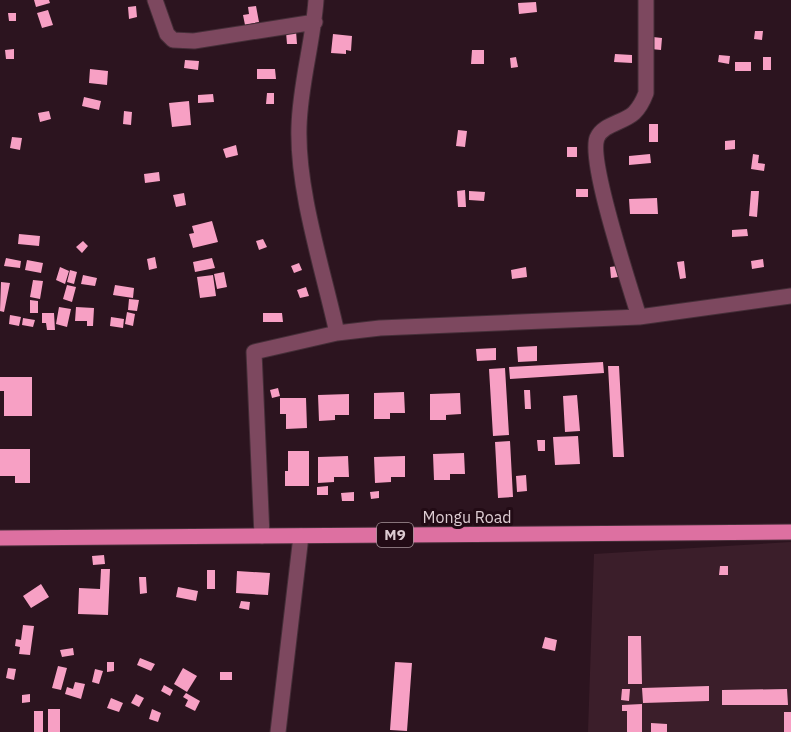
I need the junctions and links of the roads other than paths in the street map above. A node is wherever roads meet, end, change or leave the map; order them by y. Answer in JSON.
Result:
{"nodes":[{"id":1,"x":155,"y":0,"type":"edge"},
{"id":2,"x":316,"y":0,"type":"edge"},
{"id":3,"x":646,"y":0,"type":"edge"},
{"id":4,"x":315,"y":22,"type":"junction"},
{"id":5,"x":791,"y":296,"type":"edge"},
{"id":6,"x":639,"y":317,"type":"junction"},
{"id":7,"x":337,"y":333,"type":"junction"},
{"id":8,"x":791,"y":532,"type":"edge"},
{"id":9,"x":262,"y":536,"type":"junction"},
{"id":10,"x":301,"y":536,"type":"junction"},
{"id":11,"x":0,"y":538,"type":"edge"},
{"id":12,"x":278,"y":732,"type":"edge"}],
"edges":[{"from":1,"to":4,"type":"street"},
{"from":2,"to":4,"type":"street"},
{"from":3,"to":6,"type":"street"},
{"from":4,"to":7,"type":"street"},
{"from":5,"to":6,"type":"street"},
{"from":6,"to":7,"type":"street"},
{"from":7,"to":9,"type":"street"},
{"from":8,"to":10,"type":"main road","name":"Mongu Road","number":"M9"},
{"from":9,"to":10,"type":"main road","name":"Mongu Road","number":"M9"},
{"from":9,"to":11,"type":"main road","name":"Mongu Road","number":"M9"},
{"from":10,"to":12,"type":"street"}]}
